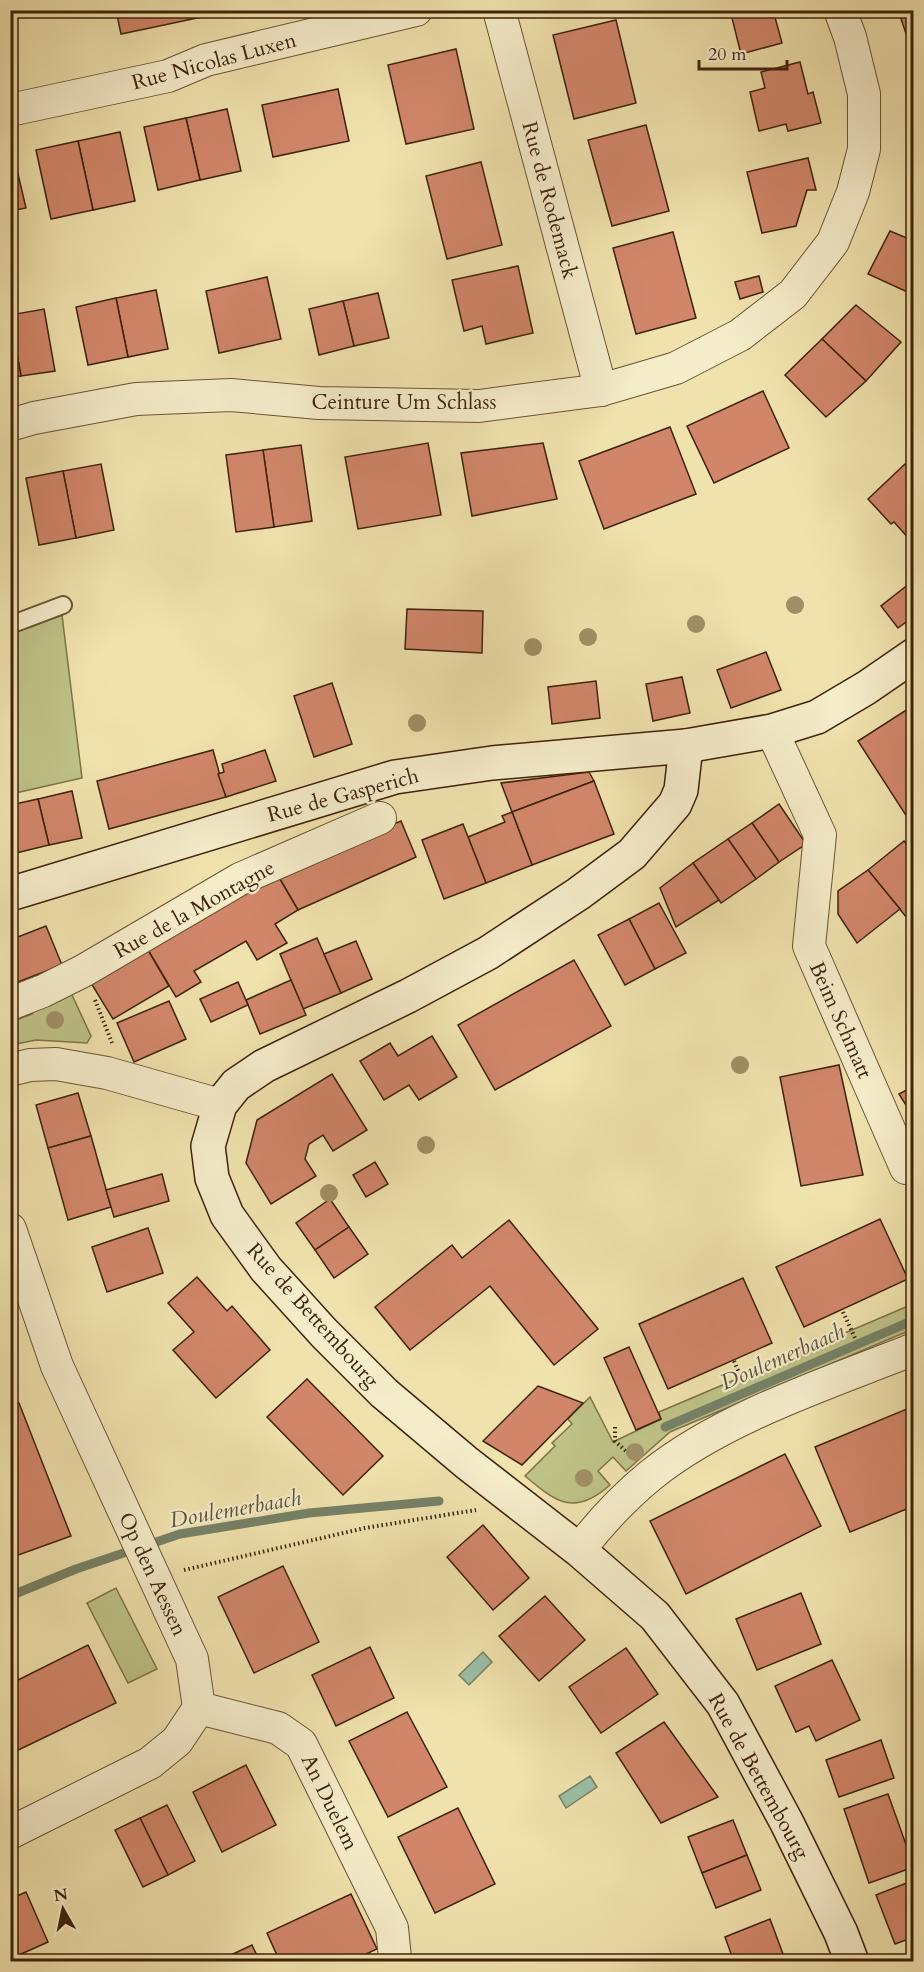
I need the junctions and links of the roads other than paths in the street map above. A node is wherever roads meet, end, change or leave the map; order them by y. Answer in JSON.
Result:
{"nodes":[{"id":1,"x":416,"y":10,"type":"edge"},
{"id":2,"x":499,"y":10,"type":"edge"},
{"id":3,"x":840,"y":10,"type":"edge"},
{"id":4,"x":10,"y":110,"type":"edge"},
{"id":5,"x":601,"y":390,"type":"junction"},
{"id":6,"x":10,"y":425,"type":"edge"},
{"id":7,"x":63,"y":606,"type":"dead end"},
{"id":8,"x":10,"y":625,"type":"edge"},
{"id":9,"x":914,"y":655,"type":"edge"},
{"id":10,"x":772,"y":731,"type":"junction"},
{"id":11,"x":686,"y":746,"type":"junction"},
{"id":12,"x":380,"y":818,"type":"dead end"},
{"id":13,"x":10,"y":894,"type":"edge"},
{"id":14,"x":10,"y":1004,"type":"edge"},
{"id":15,"x":10,"y":1070,"type":"edge"},
{"id":16,"x":220,"y":1105,"type":"junction"},
{"id":17,"x":910,"y":1178,"type":"edge"},
{"id":18,"x":10,"y":1229,"type":"edge"},
{"id":19,"x":914,"y":1349,"type":"edge"},
{"id":20,"x":579,"y":1550,"type":"junction"},
{"id":21,"x":200,"y":1708,"type":"junction"},
{"id":22,"x":10,"y":1833,"type":"edge"},
{"id":23,"x":393,"y":1962,"type":"edge"},
{"id":24,"x":852,"y":1962,"type":"edge"}],
"edges":[{"from":1,"to":4,"type":"street","name":"Rue Nicolas Luxen"},
{"from":2,"to":5,"type":"street","name":"Rue de Rodemack"},
{"from":3,"to":5,"type":"street","name":"Ceinture Um Schlass"},
{"from":5,"to":6,"type":"street","name":"Ceinture Um Schlass"},
{"from":7,"to":8,"type":"lane"},
{"from":9,"to":10,"type":"main road"},
{"from":10,"to":11,"type":"main road"},
{"from":10,"to":17,"type":"street","name":"Beim Schmatt"},
{"from":11,"to":13,"type":"main road","name":"Rue de Gasperich"},
{"from":11,"to":16,"type":"main road","name":"Rue de Bettembourg"},
{"from":12,"to":14,"type":"street","name":"Rue de la Montagne"},
{"from":15,"to":16,"type":"street"},
{"from":16,"to":20,"type":"main road","name":"Rue de Bettembourg"},
{"from":18,"to":21,"type":"street","name":"Op den Aessen"},
{"from":19,"to":20,"type":"street"},
{"from":20,"to":24,"type":"main road","name":"Rue de Bettembourg"},
{"from":21,"to":22,"type":"street"},
{"from":21,"to":23,"type":"street","name":"An Duelem"}]}
